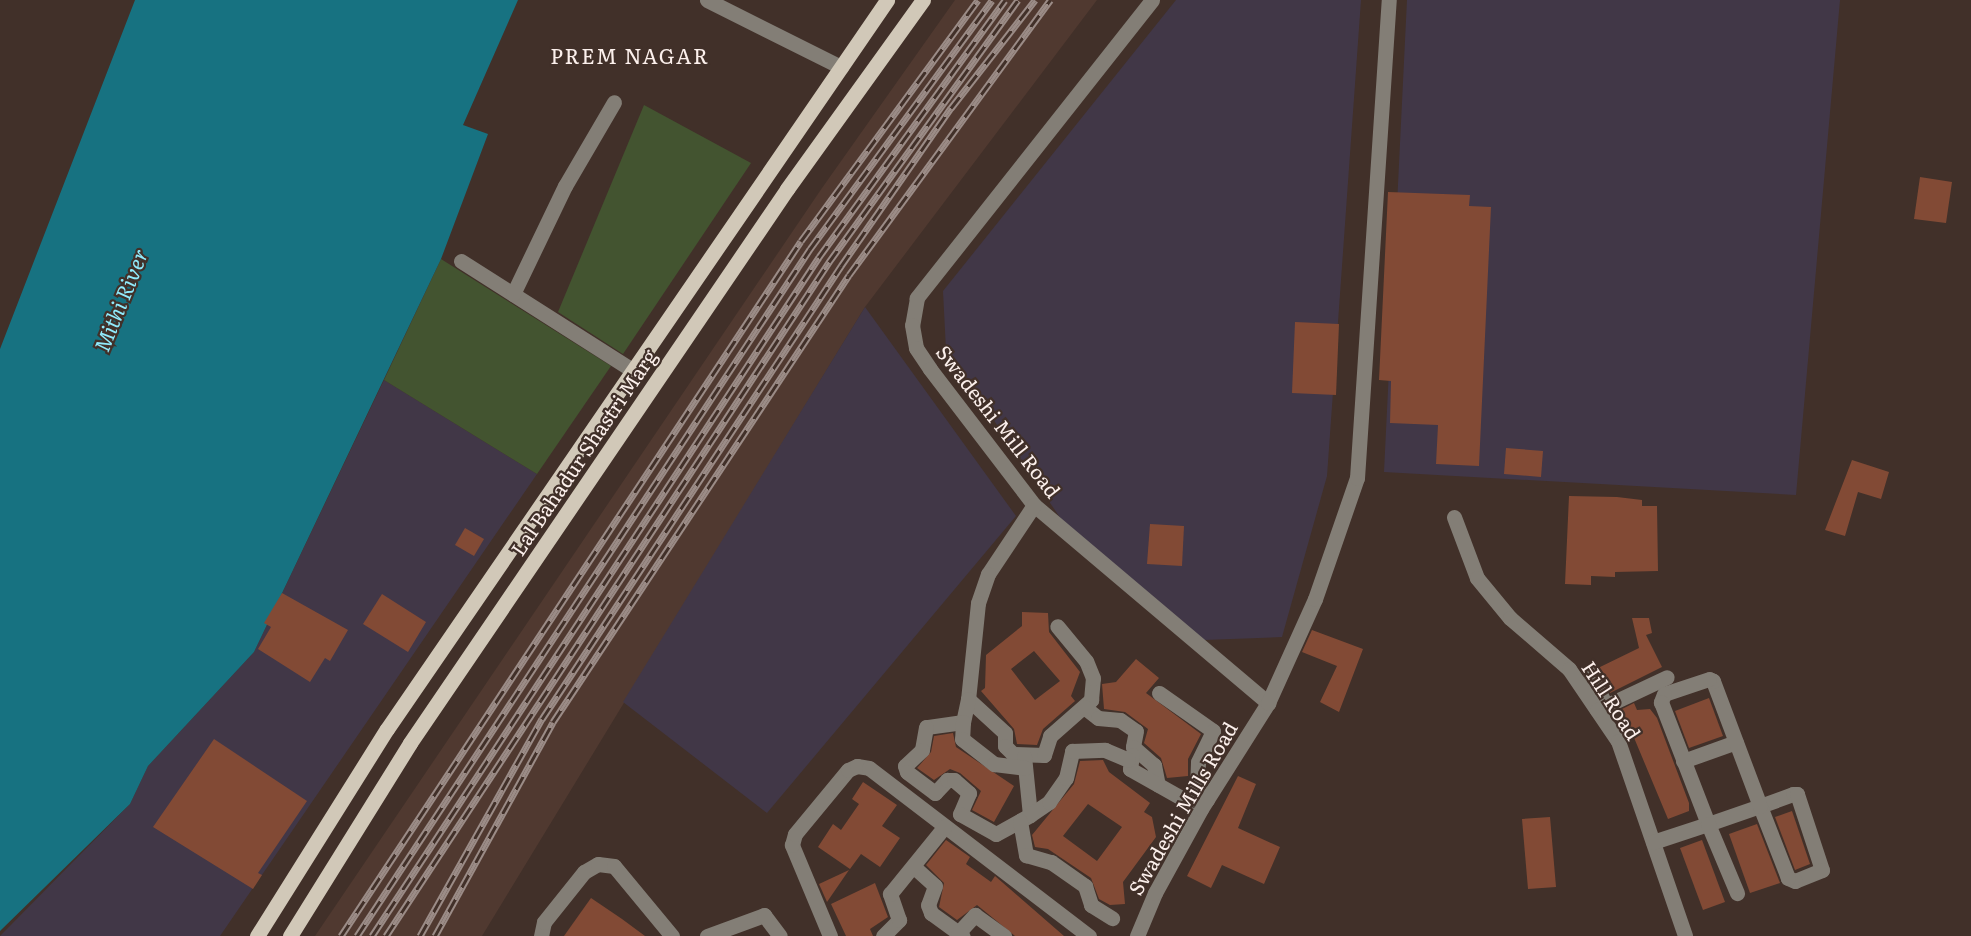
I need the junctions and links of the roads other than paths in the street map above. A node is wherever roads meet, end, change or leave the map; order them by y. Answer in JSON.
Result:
{"nodes":[{"id":1,"x":707,"y":0,"type":"edge"},
{"id":2,"x":887,"y":0,"type":"edge"},
{"id":3,"x":923,"y":0,"type":"edge"},
{"id":4,"x":1152,"y":0,"type":"edge"},
{"id":5,"x":1389,"y":0,"type":"edge"},
{"id":6,"x":841,"y":67,"type":"junction"},
{"id":7,"x":614,"y":102,"type":"dead end"},
{"id":8,"x":461,"y":261,"type":"dead end"},
{"id":9,"x":699,"y":278,"type":"junction"},
{"id":10,"x":718,"y":290,"type":"junction"},
{"id":11,"x":513,"y":294,"type":"junction"},
{"id":12,"x":635,"y":372,"type":"junction"},
{"id":13,"x":602,"y":420,"type":"junction"},
{"id":14,"x":621,"y":433,"type":"junction"},
{"id":15,"x":1034,"y":505,"type":"junction"},
{"id":16,"x":1455,"y":517,"type":"dead end"},
{"id":17,"x":533,"y":519,"type":"junction"},
{"id":18,"x":554,"y":531,"type":"junction"},
{"id":19,"x":1057,"y":626,"type":"dead end"},
{"id":20,"x":1590,"y":673,"type":"dead end"},
{"id":21,"x":1666,"y":677,"type":"dead end"},
{"id":22,"x":1159,"y":693,"type":"dead end"},
{"id":23,"x":968,"y":699,"type":"junction"},
{"id":24,"x":1268,"y":703,"type":"junction"},
{"id":25,"x":1084,"y":707,"type":"junction"},
{"id":26,"x":1602,"y":708,"type":"junction"},
{"id":27,"x":963,"y":722,"type":"junction"},
{"id":28,"x":387,"y":729,"type":"junction"},
{"id":29,"x":1736,"y":742,"type":"junction"},
{"id":30,"x":410,"y":743,"type":"junction"},
{"id":31,"x":1072,"y":751,"type":"junction"},
{"id":32,"x":1044,"y":755,"type":"junction"},
{"id":33,"x":1131,"y":755,"type":"junction"},
{"id":34,"x":1683,"y":761,"type":"junction"},
{"id":35,"x":1025,"y":762,"type":"junction"},
{"id":36,"x":1204,"y":805,"type":"junction"},
{"id":37,"x":1760,"y":806,"type":"junction"},
{"id":38,"x":1025,"y":818,"type":"junction"},
{"id":39,"x":1708,"y":824,"type":"junction"},
{"id":40,"x":945,"y":826,"type":"junction"},
{"id":41,"x":1653,"y":842,"type":"junction"},
{"id":42,"x":914,"y":867,"type":"junction"},
{"id":43,"x":1737,"y":893,"type":"dead end"},
{"id":44,"x":1112,"y":918,"type":"dead end"},
{"id":45,"x":961,"y":934,"type":"edge"},
{"id":46,"x":257,"y":936,"type":"edge"},
{"id":47,"x":290,"y":936,"type":"edge"},
{"id":48,"x":541,"y":936,"type":"edge"},
{"id":49,"x":672,"y":936,"type":"edge"},
{"id":50,"x":707,"y":936,"type":"edge"},
{"id":51,"x":780,"y":936,"type":"edge"},
{"id":52,"x":830,"y":936,"type":"edge"},
{"id":53,"x":883,"y":936,"type":"edge"},
{"id":54,"x":1004,"y":936,"type":"edge"},
{"id":55,"x":1089,"y":936,"type":"edge"},
{"id":56,"x":1137,"y":936,"type":"edge"},
{"id":57,"x":1685,"y":936,"type":"edge"}],
"edges":[{"from":1,"to":6,"type":"street"},
{"from":2,"to":6,"type":"main road","name":"Lal Bahadur Shastri Marg"},
{"from":3,"to":10,"type":"main road","name":"Lal Bahadur Shastri Marg"},
{"from":4,"to":15,"type":"street","name":"Swadeshi Mill Road"},
{"from":5,"to":24,"type":"street","name":"Swadeshi Mills Road"},
{"from":6,"to":9,"type":"main road","name":"Lal Bahadur Shastri Marg"},
{"from":7,"to":11,"type":"street"},
{"from":8,"to":11,"type":"street"},
{"from":9,"to":10,"type":"main road"},
{"from":9,"to":12,"type":"main road","name":"Lal Bahadur Shastri Marg"},
{"from":10,"to":14,"type":"main road","name":"Lal Bahadur Shastri Marg"},
{"from":11,"to":12,"type":"street"},
{"from":12,"to":13,"type":"main road","name":"Lal Bahadur Shastri Marg"},
{"from":13,"to":14,"type":"main road"},
{"from":13,"to":17,"type":"main road","name":"Lal Bahadur Shastri Marg"},
{"from":14,"to":18,"type":"main road","name":"Lal Bahadur Shastri Marg"},
{"from":15,"to":23,"type":"street"},
{"from":15,"to":24,"type":"street","name":"Swadeshi Mill Road"},
{"from":16,"to":26,"type":"street","name":"Hill Road"},
{"from":17,"to":18,"type":"main road"},
{"from":17,"to":28,"type":"main road","name":"Lal Bahadur Shastri Marg"},
{"from":18,"to":30,"type":"main road","name":"Lal Bahadur Shastri Marg"},
{"from":19,"to":25,"type":"street"},
{"from":20,"to":26,"type":"street"},
{"from":21,"to":26,"type":"street"},
{"from":22,"to":36,"type":"street"},
{"from":23,"to":27,"type":"street"},
{"from":23,"to":35,"type":"street"},
{"from":24,"to":36,"type":"street","name":"Swadeshi Mills Road"},
{"from":25,"to":32,"type":"street"},
{"from":25,"to":33,"type":"street"},
{"from":26,"to":41,"type":"street","name":"Hill Road"},
{"from":27,"to":35,"type":"street"},
{"from":27,"to":38,"type":"street"},
{"from":28,"to":30,"type":"main road"},
{"from":28,"to":46,"type":"main road","name":"Lal Bahadur Shastri Marg"},
{"from":29,"to":34,"type":"street"},
{"from":29,"to":34,"type":"street"},
{"from":29,"to":37,"type":"street"},
{"from":30,"to":47,"type":"main road","name":"Lal Bahadur Shastri Marg"},
{"from":31,"to":32,"type":"street"},
{"from":31,"to":33,"type":"street"},
{"from":31,"to":38,"type":"street"},
{"from":32,"to":35,"type":"street"},
{"from":33,"to":36,"type":"street"},
{"from":34,"to":39,"type":"street"},
{"from":35,"to":38,"type":"street"},
{"from":36,"to":56,"type":"street","name":"Swadeshi Mills Road"},
{"from":37,"to":37,"type":"street"},
{"from":37,"to":39,"type":"street"},
{"from":38,"to":44,"type":"street"},
{"from":39,"to":41,"type":"street"},
{"from":39,"to":43,"type":"street"},
{"from":40,"to":42,"type":"street"},
{"from":40,"to":52,"type":"street"},
{"from":40,"to":55,"type":"street"},
{"from":41,"to":57,"type":"street","name":"Hill Road"},
{"from":42,"to":45,"type":"street"},
{"from":42,"to":53,"type":"street"},
{"from":45,"to":54,"type":"street"},
{"from":48,"to":49,"type":"street"},
{"from":50,"to":51,"type":"street"}]}
